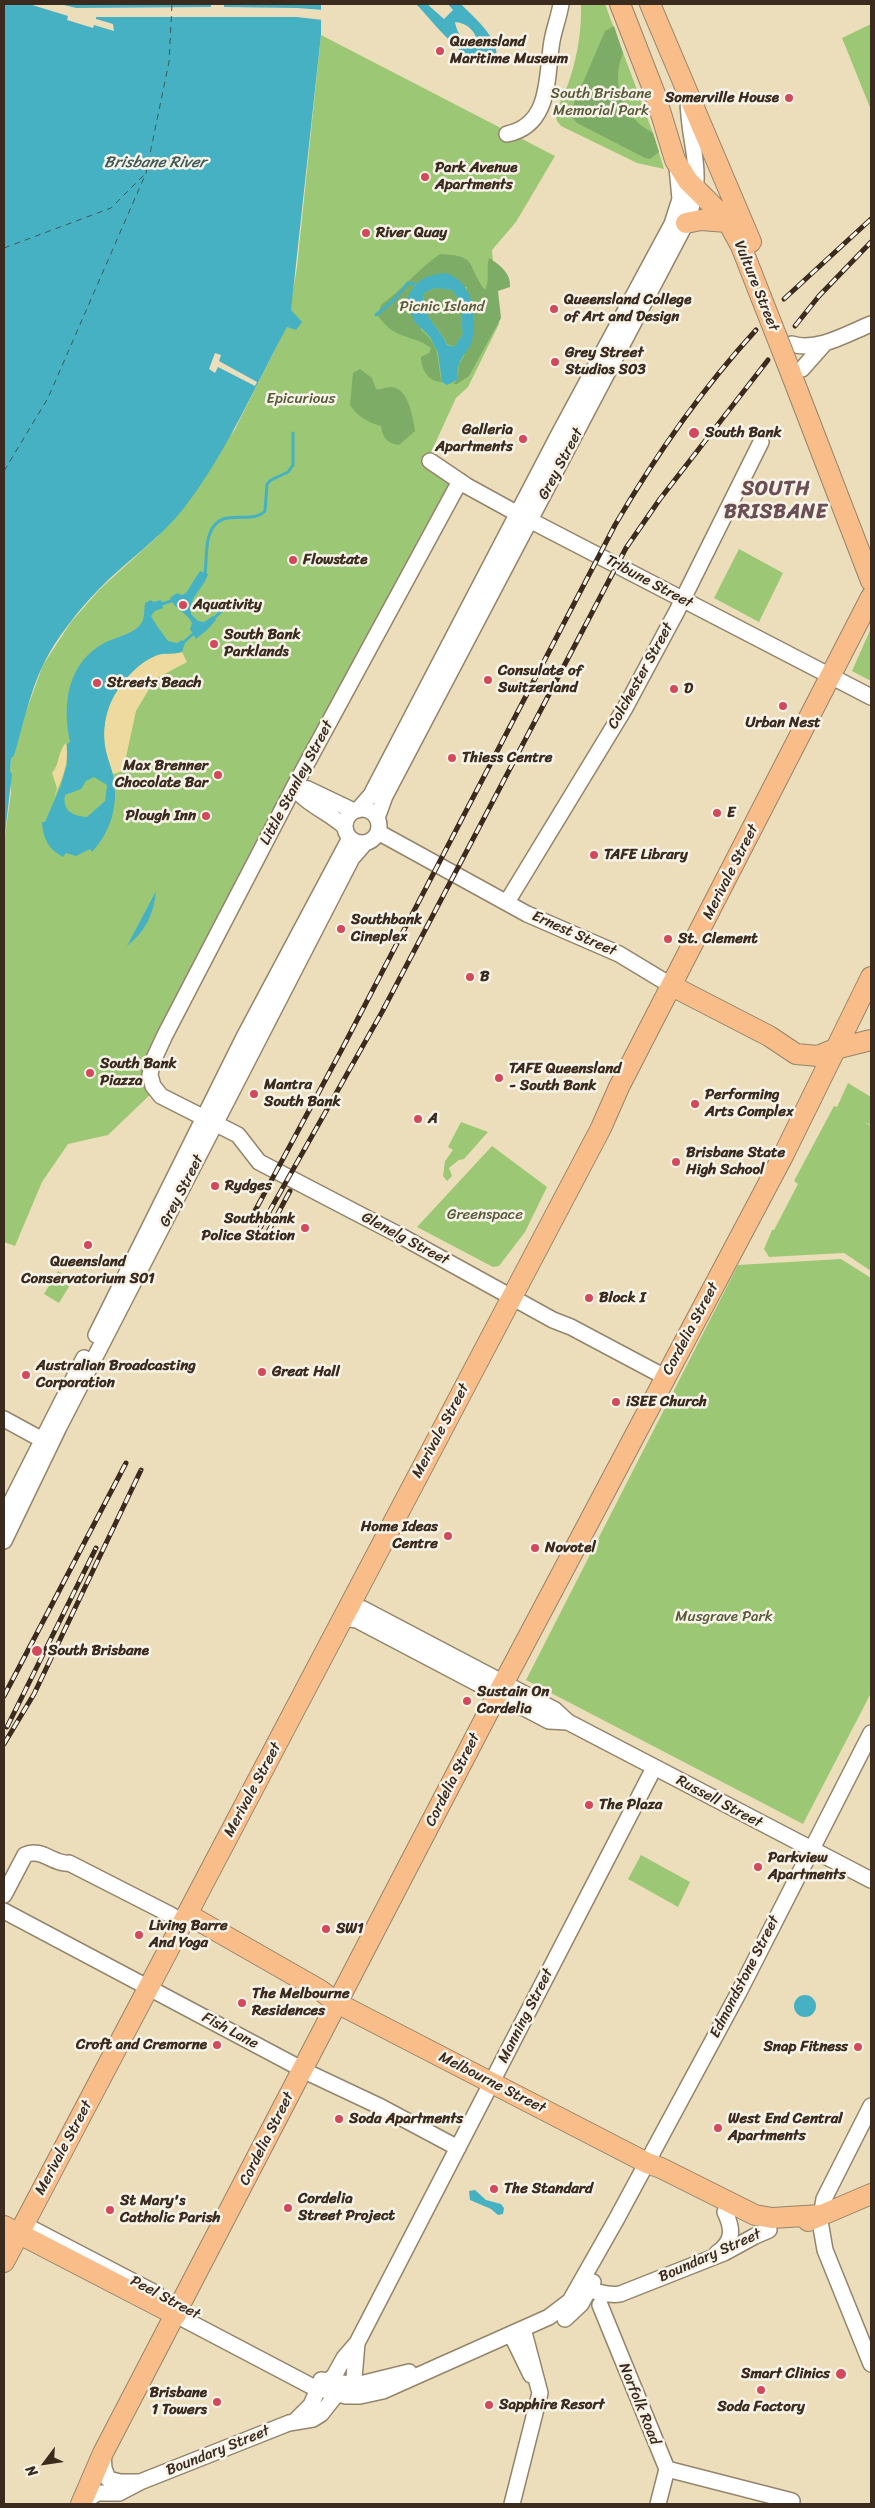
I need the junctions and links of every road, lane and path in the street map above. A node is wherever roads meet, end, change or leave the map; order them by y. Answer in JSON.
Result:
{"nodes":[{"id":1,"x":561,"y":4,"type":"edge"},
{"id":2,"x":620,"y":4,"type":"edge"},
{"id":3,"x":650,"y":4,"type":"edge"},
{"id":4,"x":688,"y":98,"type":"junction"},
{"id":5,"x":507,"y":134,"type":"dead end"},
{"id":6,"x":677,"y":164,"type":"junction"},
{"id":7,"x":697,"y":191,"type":"junction"},
{"id":8,"x":686,"y":222,"type":"junction"},
{"id":9,"x":727,"y":222,"type":"junction"},
{"id":10,"x":765,"y":292,"type":"junction"},
{"id":11,"x":871,"y":324,"type":"edge"},
{"id":12,"x":824,"y":343,"type":"junction"},
{"id":13,"x":795,"y":355,"type":"junction"},
{"id":14,"x":761,"y":442,"type":"dead end"},
{"id":15,"x":430,"y":461,"type":"dead end"},
{"id":16,"x":460,"y":481,"type":"junction"},
{"id":17,"x":524,"y":517,"type":"junction"},
{"id":18,"x":871,"y":544,"type":"edge"},
{"id":19,"x":871,"y":581,"type":"edge"},
{"id":20,"x":871,"y":597,"type":"edge"},
{"id":21,"x":682,"y":600,"type":"junction"},
{"id":22,"x":831,"y":678,"type":"junction"},
{"id":23,"x":871,"y":697,"type":"edge"},
{"id":24,"x":294,"y":787,"type":"junction"},
{"id":25,"x":356,"y":810,"type":"junction"},
{"id":26,"x":378,"y":825,"type":"junction"},
{"id":27,"x":347,"y":832,"type":"junction"},
{"id":28,"x":365,"y":843,"type":"junction"},
{"id":29,"x":507,"y":902,"type":"junction"},
{"id":30,"x":871,"y":977,"type":"edge"},
{"id":31,"x":672,"y":986,"type":"junction"},
{"id":32,"x":871,"y":1040,"type":"edge"},
{"id":33,"x":836,"y":1049,"type":"junction"},
{"id":34,"x":155,"y":1090,"type":"joint"},
{"id":35,"x":210,"y":1121,"type":"junction"},
{"id":36,"x":512,"y":1297,"type":"junction"},
{"id":37,"x":666,"y":1377,"type":"junction"},
{"id":38,"x":4,"y":1419,"type":"edge"},
{"id":39,"x":47,"y":1443,"type":"junction"},
{"id":40,"x":4,"y":1516,"type":"edge"},
{"id":41,"x":4,"y":1541,"type":"edge"},
{"id":42,"x":346,"y":1612,"type":"junction"},
{"id":43,"x":501,"y":1689,"type":"junction"},
{"id":44,"x":871,"y":1732,"type":"edge"},
{"id":45,"x":654,"y":1768,"type":"junction"},
{"id":46,"x":811,"y":1849,"type":"junction"},
{"id":47,"x":871,"y":1880,"type":"edge"},
{"id":48,"x":4,"y":1895,"type":"edge"},
{"id":49,"x":4,"y":1911,"type":"edge"},
{"id":50,"x":185,"y":1919,"type":"junction"},
{"id":51,"x":149,"y":1988,"type":"junction"},
{"id":52,"x":337,"y":2003,"type":"junction"},
{"id":53,"x":302,"y":2069,"type":"junction"},
{"id":54,"x":491,"y":2083,"type":"junction"},
{"id":55,"x":871,"y":2106,"type":"edge"},
{"id":56,"x":458,"y":2148,"type":"junction"},
{"id":57,"x":647,"y":2163,"type":"junction"},
{"id":58,"x":871,"y":2194,"type":"edge"},
{"id":59,"x":725,"y":2212,"type":"junction"},
{"id":60,"x":4,"y":2214,"type":"edge"},
{"id":61,"x":820,"y":2215,"type":"junction"},
{"id":62,"x":15,"y":2228,"type":"edge"},
{"id":63,"x":769,"y":2230,"type":"junction"},
{"id":64,"x":710,"y":2258,"type":"junction"},
{"id":65,"x":4,"y":2262,"type":"edge"},
{"id":66,"x":584,"y":2293,"type":"junction"},
{"id":67,"x":622,"y":2294,"type":"junction"},
{"id":68,"x":600,"y":2305,"type":"junction"},
{"id":69,"x":178,"y":2311,"type":"junction"},
{"id":70,"x":512,"y":2339,"type":"junction"},
{"id":71,"x":357,"y":2343,"type":"junction"},
{"id":72,"x":440,"y":2364,"type":"junction"},
{"id":73,"x":871,"y":2364,"type":"edge"},
{"id":74,"x":351,"y":2384,"type":"junction"},
{"id":75,"x":323,"y":2385,"type":"junction"},
{"id":76,"x":336,"y":2395,"type":"junction"},
{"id":77,"x":295,"y":2420,"type":"junction"},
{"id":78,"x":103,"y":2453,"type":"junction"},
{"id":79,"x":667,"y":2469,"type":"junction"},
{"id":80,"x":140,"y":2482,"type":"junction"},
{"id":81,"x":792,"y":2498,"type":"edge"},
{"id":82,"x":81,"y":2504,"type":"edge"},
{"id":83,"x":512,"y":2504,"type":"edge"},
{"id":84,"x":658,"y":2504,"type":"edge"}],
"edges":[{"from":1,"to":5,"type":"street"},
{"from":2,"to":6,"type":"main road","name":"Vulture Street"},
{"from":3,"to":4,"type":"main road","name":"Vulture Street"},
{"from":4,"to":7,"type":"street","name":"Grey Street"},
{"from":4,"to":10,"type":"main road","name":"Vulture Street"},
{"from":6,"to":7,"type":"main road","name":"Vulture Street"},
{"from":6,"to":17,"type":"street","name":"Grey Street"},
{"from":7,"to":8,"type":"street","name":"Grey Street"},
{"from":7,"to":9,"type":"main road","name":"Vulture Street"},
{"from":8,"to":9,"type":"main road"},
{"from":8,"to":17,"type":"street","name":"Grey Street"},
{"from":9,"to":10,"type":"main road","name":"Vulture Street"},
{"from":10,"to":13,"type":"main road","name":"Vulture Street","bridge":true},
{"from":11,"to":12,"type":"street"},
{"from":12,"to":13,"type":"street"},
{"from":12,"to":13,"type":"street"},
{"from":13,"to":18,"type":"main road","name":"Vulture Street"},
{"from":13,"to":19,"type":"main road","name":"Vulture Street"},
{"from":14,"to":21,"type":"street","name":"Colchester Street"},
{"from":15,"to":16,"type":"street","name":"Tribune Street"},
{"from":16,"to":17,"type":"street","name":"Tribune Street"},
{"from":16,"to":24,"type":"street","name":"Little Stanley Street"},
{"from":17,"to":21,"type":"street","name":"Tribune Street"},
{"from":17,"to":25,"type":"street","name":"Grey Street"},
{"from":17,"to":26,"type":"street","name":"Grey Street"},
{"from":20,"to":22,"type":"main road","name":"Merivale Street"},
{"from":21,"to":22,"type":"street","name":"Tribune Street"},
{"from":21,"to":29,"type":"street","name":"Colchester Street"},
{"from":22,"to":23,"type":"street","name":"Tribune Street"},
{"from":22,"to":31,"type":"main road","name":"Merivale Street"},
{"from":24,"to":25,"type":"street"},
{"from":24,"to":27,"type":"street"},
{"from":24,"to":34,"type":"street","name":"Little Stanley Street"},
{"from":25,"to":26,"type":"street"},
{"from":25,"to":27,"type":"street"},
{"from":26,"to":28,"type":"street"},
{"from":26,"to":29,"type":"street","name":"Ernest Street"},
{"from":27,"to":28,"type":"street"},
{"from":27,"to":35,"type":"street","name":"Grey Street"},
{"from":28,"to":35,"type":"street","name":"Grey Street"},
{"from":29,"to":31,"type":"street","name":"Ernest Street"},
{"from":30,"to":33,"type":"main road","name":"Cordelia Street"},
{"from":31,"to":33,"type":"main road","name":"Ernest Street"},
{"from":31,"to":36,"type":"main road","name":"Merivale Street"},
{"from":32,"to":33,"type":"main road","name":"Ernest Street"},
{"from":33,"to":37,"type":"main road","name":"Cordelia Street"},
{"from":34,"to":35,"type":"street","name":"Glenelg Street"},
{"from":35,"to":36,"type":"street","name":"Glenelg Street"},
{"from":35,"to":39,"type":"street","name":"Grey Street"},
{"from":36,"to":37,"type":"street","name":"Glenelg Street"},
{"from":36,"to":42,"type":"main road","name":"Merivale Street"},
{"from":37,"to":43,"type":"main road","name":"Cordelia Street"},
{"from":38,"to":39,"type":"street"},
{"from":39,"to":40,"type":"street","name":"Grey Street"},
{"from":39,"to":41,"type":"street","name":"Grey Street"},
{"from":42,"to":43,"type":"street","name":"Russell Street"},
{"from":42,"to":50,"type":"main road","name":"Merivale Street"},
{"from":43,"to":45,"type":"street","name":"Russell Street"},
{"from":43,"to":52,"type":"main road","name":"Cordelia Street"},
{"from":44,"to":46,"type":"street","name":"Edmondstone Street"},
{"from":45,"to":46,"type":"street","name":"Russell Street"},
{"from":45,"to":54,"type":"street","name":"Manning Street"},
{"from":46,"to":47,"type":"street","name":"Russell Street"},
{"from":46,"to":57,"type":"street","name":"Edmondstone Street"},
{"from":48,"to":50,"type":"street","name":"Melbourne Street"},
{"from":49,"to":51,"type":"street","name":"Fish Lane"},
{"from":50,"to":51,"type":"main road","name":"Merivale Street"},
{"from":50,"to":52,"type":"main road","name":"Melbourne Street"},
{"from":51,"to":53,"type":"street","name":"Fish Lane"},
{"from":51,"to":62,"type":"main road","name":"Merivale Street"},
{"from":52,"to":53,"type":"main road","name":"Cordelia Street"},
{"from":52,"to":54,"type":"main road","name":"Melbourne Street"},
{"from":53,"to":56,"type":"street","name":"Fish Lane"},
{"from":53,"to":69,"type":"main road","name":"Cordelia Street"},
{"from":54,"to":56,"type":"street","name":"Manning Street"},
{"from":54,"to":57,"type":"main road","name":"Melbourne Street"},
{"from":55,"to":61,"type":"street"},
{"from":56,"to":71,"type":"street","name":"Manning Street"},
{"from":57,"to":59,"type":"main road","name":"Melbourne Street"},
{"from":57,"to":61,"type":"main road","name":"Melbourne Street"},
{"from":57,"to":66,"type":"street","name":"Edmondstone Street"},
{"from":58,"to":61,"type":"main road"},
{"from":59,"to":63,"type":"main road","name":"Melbourne Street"},
{"from":59,"to":64,"type":"street"},
{"from":60,"to":62,"type":"main road","name":"Peel Street"},
{"from":61,"to":63,"type":"main road","name":"Melbourne Street"},
{"from":61,"to":73,"type":"street"},
{"from":62,"to":65,"type":"main road","name":"Merivale Street"},
{"from":62,"to":69,"type":"main road","name":"Peel Street"},
{"from":63,"to":64,"type":"street","name":"Boundary Street"},
{"from":64,"to":67,"type":"street","name":"Boundary Street"},
{"from":66,"to":67,"type":"street","name":"Boundary Street"},
{"from":66,"to":68,"type":"street"},
{"from":66,"to":70,"type":"street"},
{"from":66,"to":70,"type":"street"},
{"from":67,"to":68,"type":"street","name":"Boundary Street"},
{"from":68,"to":79,"type":"street","name":"Norfolk Road"},
{"from":69,"to":75,"type":"street","name":"Peel Street"},
{"from":69,"to":78,"type":"main road","name":"Cordelia Street"},
{"from":70,"to":72,"type":"street"},
{"from":70,"to":83,"type":"street"},
{"from":71,"to":74,"type":"street","name":"Manning Street"},
{"from":71,"to":75,"type":"street","name":"Manning Street"},
{"from":72,"to":74,"type":"street"},
{"from":72,"to":76,"type":"street"},
{"from":74,"to":75,"type":"street"},
{"from":74,"to":76,"type":"street","name":"Boundary Street"},
{"from":75,"to":76,"type":"street"},
{"from":75,"to":77,"type":"street","name":"Boundary Street"},
{"from":76,"to":77,"type":"street","name":"Boundary Street"},
{"from":77,"to":80,"type":"street","name":"Boundary Street"},
{"from":78,"to":80,"type":"street","name":"Boundary Street"},
{"from":78,"to":82,"type":"main road","name":"Cordelia Street"},
{"from":79,"to":81,"type":"street"},
{"from":79,"to":84,"type":"street"},
{"from":80,"to":82,"type":"street","name":"Boundary Street"}]}
